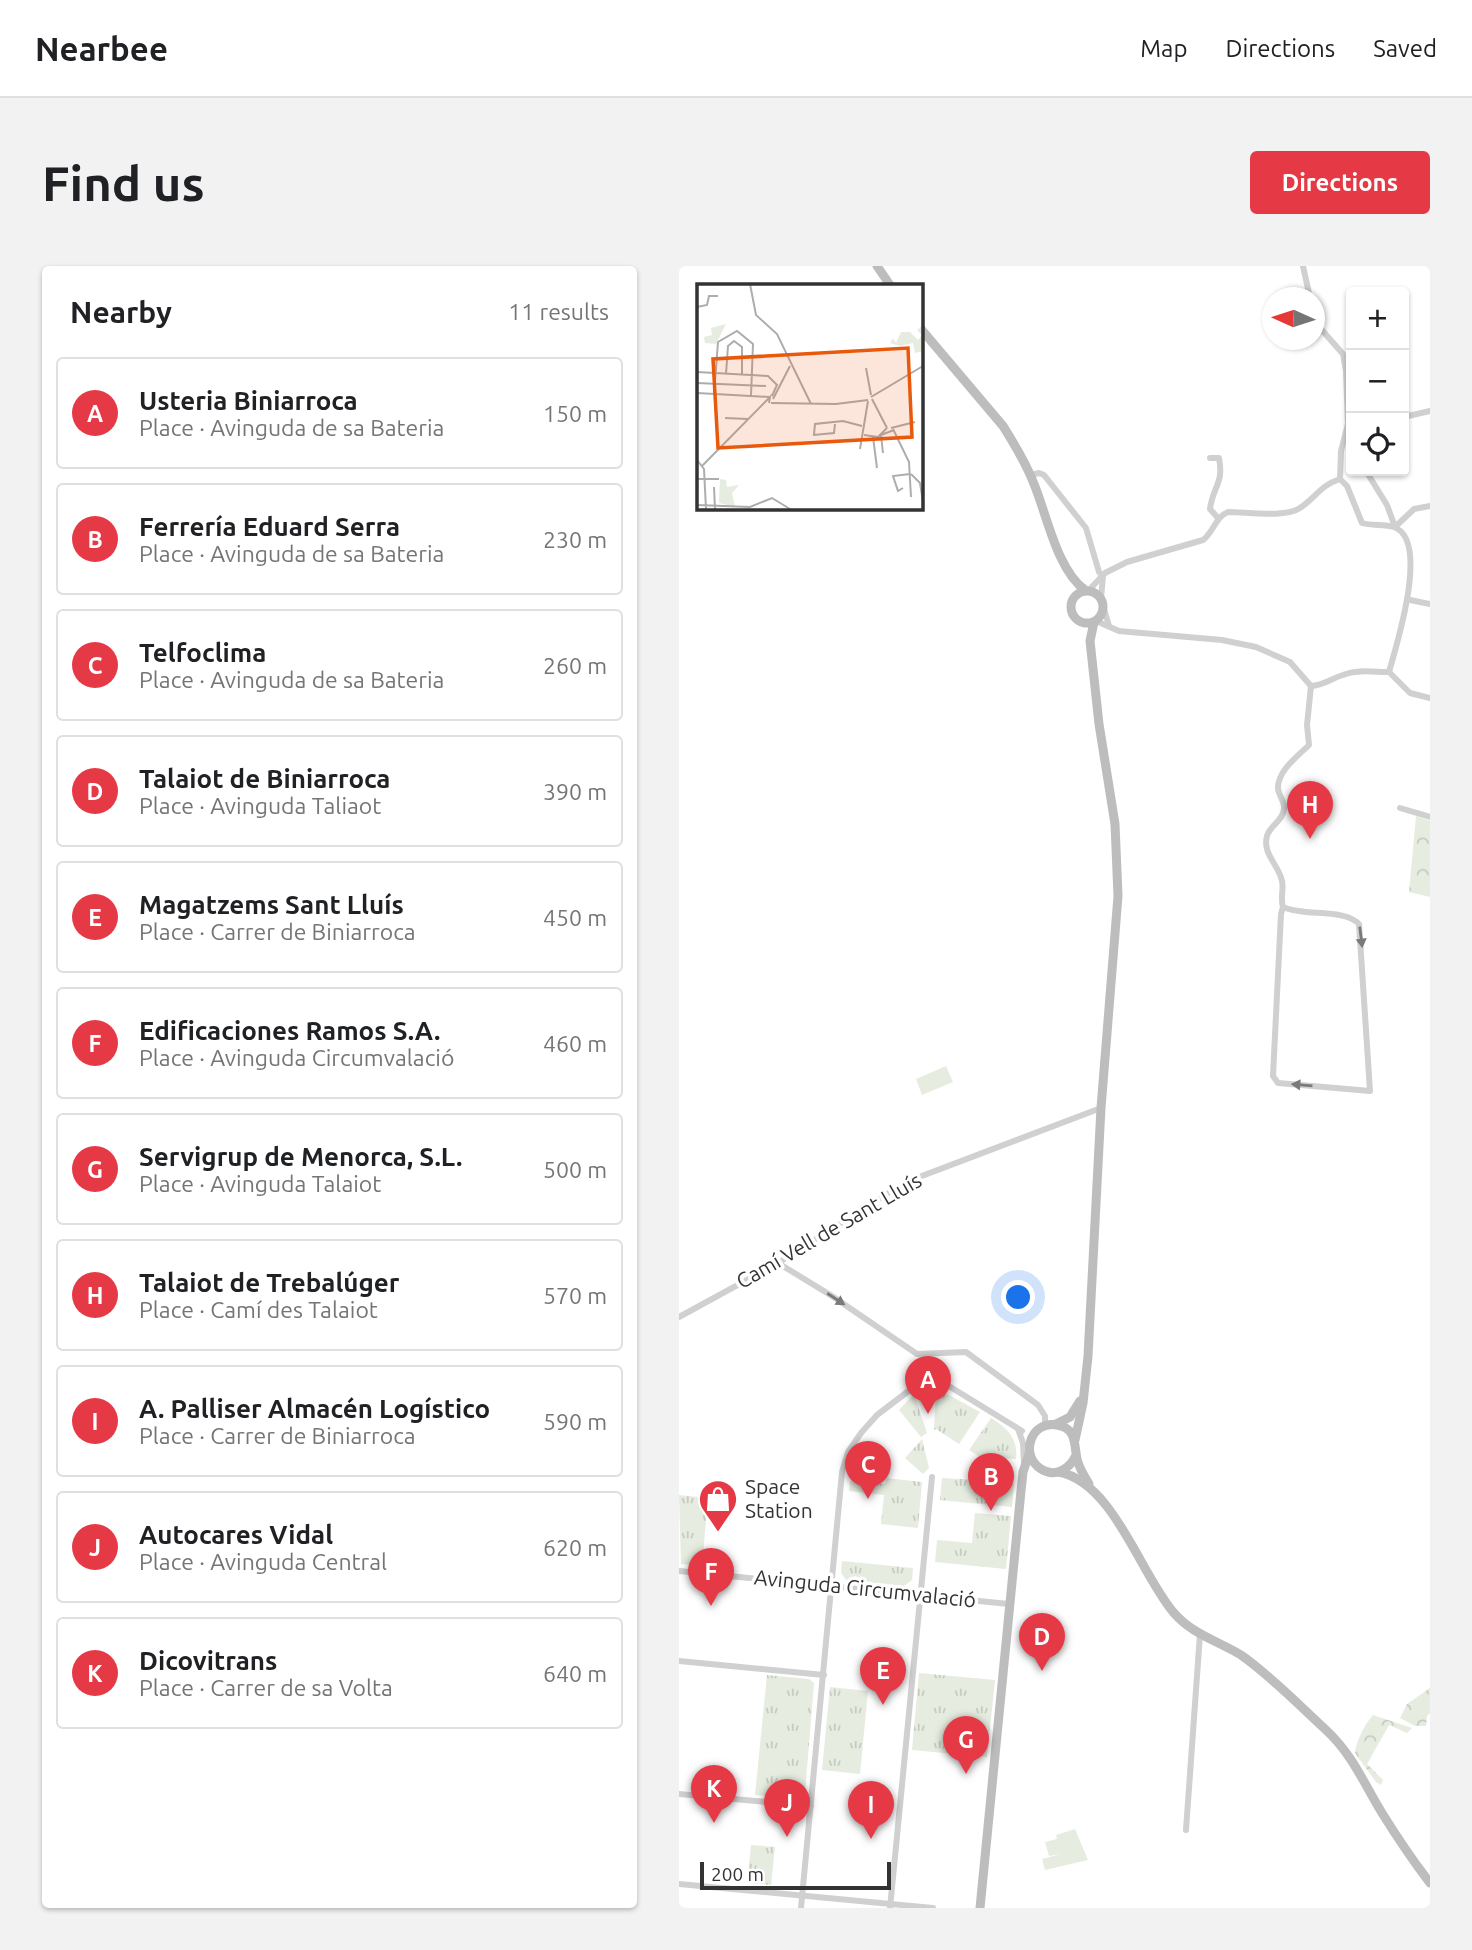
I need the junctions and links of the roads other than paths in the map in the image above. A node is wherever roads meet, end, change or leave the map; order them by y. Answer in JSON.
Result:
{"nodes":[{"id":1,"x":877,"y":266,"type":"edge"},
{"id":2,"x":1303,"y":266,"type":"edge"},
{"id":3,"x":889,"y":284,"type":"edge"},
{"id":4,"x":1308,"y":287,"type":"edge"},
{"id":5,"x":922,"y":330,"type":"edge"},
{"id":6,"x":1325,"y":334,"type":"edge"},
{"id":7,"x":1430,"y":411,"type":"edge"},
{"id":8,"x":1349,"y":413,"type":"edge"},
{"id":9,"x":1409,"y":417,"type":"edge"},
{"id":10,"x":1346,"y":436,"type":"edge"},
{"id":11,"x":1210,"y":458,"type":"dead end"},
{"id":12,"x":1031,"y":475,"type":"junction"},
{"id":13,"x":1369,"y":476,"type":"edge"},
{"id":14,"x":1340,"y":478,"type":"junction"},
{"id":15,"x":1430,"y":506,"type":"edge"},
{"id":16,"x":1218,"y":518,"type":"junction"},
{"id":17,"x":1395,"y":527,"type":"junction"},
{"id":18,"x":1103,"y":576,"type":"junction"},
{"id":19,"x":1072,"y":578,"type":"junction"},
{"id":20,"x":1088,"y":590,"type":"junction"},
{"id":21,"x":1075,"y":597,"type":"junction"},
{"id":22,"x":1101,"y":598,"type":"junction"},
{"id":23,"x":1409,"y":600,"type":"junction"},
{"id":24,"x":1430,"y":604,"type":"edge"},
{"id":25,"x":1104,"y":609,"type":"junction"},
{"id":26,"x":1078,"y":621,"type":"junction"},
{"id":27,"x":1095,"y":622,"type":"junction"},
{"id":28,"x":1111,"y":628,"type":"junction"},
{"id":29,"x":1090,"y":641,"type":"junction"},
{"id":30,"x":1389,"y":672,"type":"junction"},
{"id":31,"x":1311,"y":686,"type":"junction"},
{"id":32,"x":1430,"y":698,"type":"edge"},
{"id":33,"x":1400,"y":808,"type":"dead end"},
{"id":34,"x":1430,"y":817,"type":"edge"},
{"id":35,"x":1283,"y":907,"type":"junction"},
{"id":36,"x":1101,"y":1108,"type":"junction"},
{"id":37,"x":778,"y":1263,"type":"junction"},
{"id":38,"x":679,"y":1317,"type":"edge"},
{"id":39,"x":1084,"y":1393,"type":"junction"},
{"id":40,"x":1056,"y":1424,"type":"junction"},
{"id":41,"x":1045,"y":1426,"type":"junction"},
{"id":42,"x":1019,"y":1429,"type":"junction"},
{"id":43,"x":1032,"y":1438,"type":"junction"},
{"id":44,"x":1075,"y":1440,"type":"junction"},
{"id":45,"x":1029,"y":1454,"type":"junction"},
{"id":46,"x":1076,"y":1455,"type":"junction"},
{"id":47,"x":1045,"y":1471,"type":"junction"},
{"id":48,"x":1023,"y":1472,"type":"junction"},
{"id":49,"x":1059,"y":1472,"type":"junction"},
{"id":50,"x":932,"y":1477,"type":"dead end"},
{"id":51,"x":1021,"y":1491,"type":"junction"},
{"id":52,"x":1093,"y":1491,"type":"junction"},
{"id":53,"x":679,"y":1571,"type":"edge"},
{"id":54,"x":832,"y":1586,"type":"junction"},
{"id":55,"x":921,"y":1595,"type":"junction"},
{"id":56,"x":1009,"y":1604,"type":"junction"},
{"id":57,"x":1200,"y":1634,"type":"junction"},
{"id":58,"x":679,"y":1661,"type":"edge"},
{"id":59,"x":824,"y":1675,"type":"junction"},
{"id":60,"x":679,"y":1794,"type":"edge"},
{"id":61,"x":811,"y":1806,"type":"junction"},
{"id":62,"x":1186,"y":1830,"type":"dead end"},
{"id":63,"x":1430,"y":1883,"type":"edge"},
{"id":64,"x":679,"y":1884,"type":"edge"},
{"id":65,"x":802,"y":1895,"type":"junction"},
{"id":66,"x":890,"y":1906,"type":"edge"},
{"id":67,"x":801,"y":1908,"type":"edge"},
{"id":68,"x":933,"y":1908,"type":"edge"},
{"id":69,"x":980,"y":1908,"type":"edge"}],
"edges":[{"from":1,"to":3,"type":"main road"},
{"from":2,"to":4,"type":"street"},
{"from":5,"to":12,"type":"main road"},
{"from":6,"to":8,"type":"street"},
{"from":7,"to":9,"type":"street"},
{"from":10,"to":14,"type":"street"},
{"from":11,"to":16,"type":"street"},
{"from":12,"to":18,"type":"street"},
{"from":12,"to":19,"type":"main road"},
{"from":13,"to":17,"type":"street"},
{"from":14,"to":16,"type":"street"},
{"from":14,"to":17,"type":"street"},
{"from":15,"to":17,"type":"street"},
{"from":16,"to":18,"type":"street"},
{"from":17,"to":23,"type":"street"},
{"from":18,"to":20,"type":"street"},
{"from":18,"to":22,"type":"street"},
{"from":19,"to":20,"type":"main road"},
{"from":19,"to":21,"type":"main road"},
{"from":20,"to":21,"type":"main road"},
{"from":20,"to":22,"type":"main road"},
{"from":21,"to":26,"type":"main road"},
{"from":22,"to":25,"type":"main road"},
{"from":23,"to":24,"type":"street"},
{"from":23,"to":30,"type":"street"},
{"from":25,"to":27,"type":"main road"},
{"from":25,"to":28,"type":"street"},
{"from":26,"to":27,"type":"main road"},
{"from":26,"to":29,"type":"main road"},
{"from":27,"to":28,"type":"street"},
{"from":27,"to":29,"type":"main road"},
{"from":28,"to":31,"type":"street"},
{"from":29,"to":36,"type":"main road"},
{"from":30,"to":31,"type":"street"},
{"from":30,"to":32,"type":"street"},
{"from":31,"to":35,"type":"street"},
{"from":33,"to":34,"type":"street"},
{"from":35,"to":35,"type":"street","one_way":true},
{"from":36,"to":37,"type":"street","name":"Camí Vell de Sant Lluís"},
{"from":36,"to":39,"type":"main road"},
{"from":37,"to":38,"type":"street","name":"Camí Vell de Sant Lluís"},
{"from":37,"to":41,"type":"street","one_way":true},
{"from":39,"to":40,"type":"main road"},
{"from":39,"to":44,"type":"main road"},
{"from":40,"to":41,"type":"main road"},
{"from":40,"to":44,"type":"main road"},
{"from":41,"to":43,"type":"main road"},
{"from":42,"to":43,"type":"street"},
{"from":42,"to":48,"type":"street"},
{"from":42,"to":54,"type":"street"},
{"from":43,"to":45,"type":"main road"},
{"from":44,"to":46,"type":"main road"},
{"from":45,"to":47,"type":"main road"},
{"from":45,"to":48,"type":"main road"},
{"from":46,"to":49,"type":"main road"},
{"from":46,"to":52,"type":"main road"},
{"from":47,"to":49,"type":"main road"},
{"from":47,"to":51,"type":"main road"},
{"from":48,"to":51,"type":"main road"},
{"from":49,"to":52,"type":"main road"},
{"from":50,"to":55,"type":"street"},
{"from":51,"to":56,"type":"main road"},
{"from":52,"to":57,"type":"main road"},
{"from":53,"to":54,"type":"street","name":"Avinguda Circumvalació"},
{"from":54,"to":55,"type":"street","name":"Avinguda Circumvalació"},
{"from":54,"to":59,"type":"street"},
{"from":55,"to":56,"type":"street","name":"Avinguda Circumvalació"},
{"from":55,"to":66,"type":"street"},
{"from":56,"to":69,"type":"main road"},
{"from":57,"to":62,"type":"street"},
{"from":57,"to":63,"type":"main road"},
{"from":58,"to":59,"type":"street"},
{"from":59,"to":61,"type":"street"},
{"from":60,"to":61,"type":"street"},
{"from":61,"to":65,"type":"street"},
{"from":64,"to":65,"type":"street"},
{"from":65,"to":66,"type":"street"},
{"from":65,"to":67,"type":"street"},
{"from":66,"to":68,"type":"street"}]}
